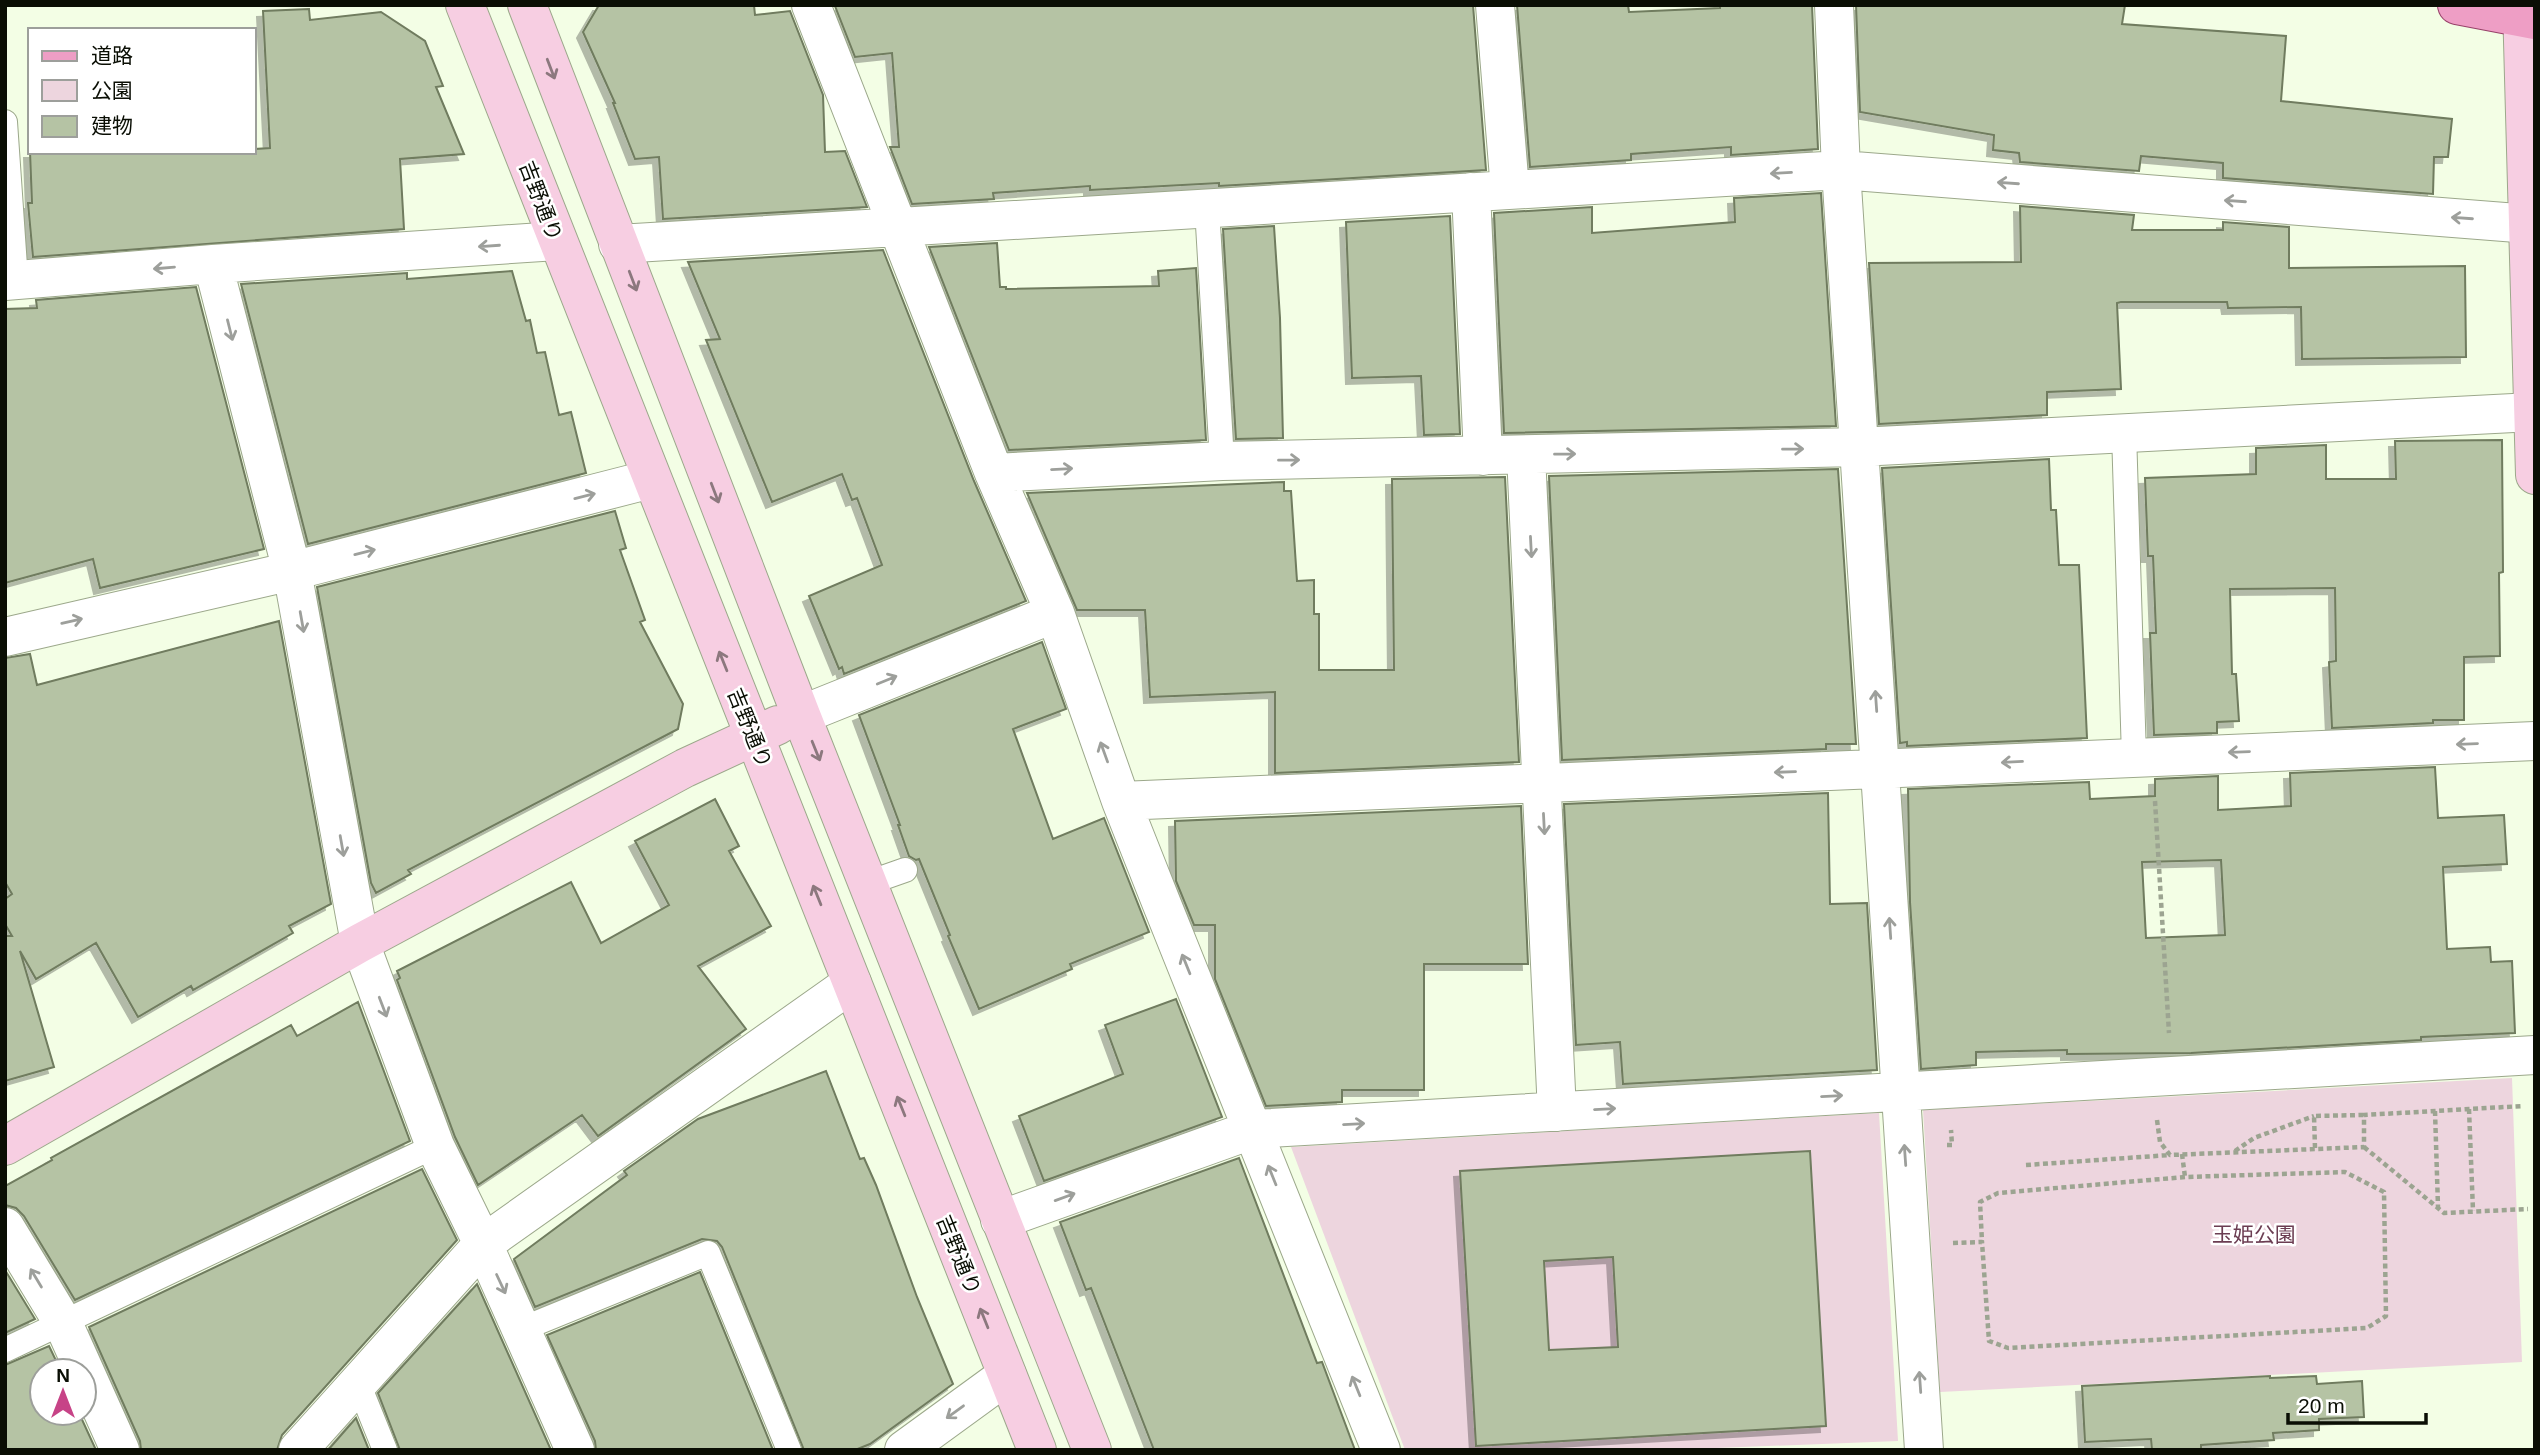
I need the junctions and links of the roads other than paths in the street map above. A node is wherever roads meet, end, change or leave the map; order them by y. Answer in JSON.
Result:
{"nodes":[{"id":1,"x":465,"y":5,"type":"edge"},
{"id":2,"x":527,"y":5,"type":"edge"},
{"id":3,"x":811,"y":5,"type":"edge"},
{"id":4,"x":1495,"y":5,"type":"edge"},
{"id":5,"x":1834,"y":5,"type":"edge"},
{"id":6,"x":2457,"y":5,"type":"edge"},
{"id":7,"x":2527,"y":15,"type":"edge"},
{"id":8,"x":5,"y":122,"type":"edge"},
{"id":9,"x":1841,"y":170,"type":"junction"},
{"id":10,"x":1510,"y":190,"type":"junction"},
{"id":11,"x":1471,"y":192,"type":"junction"},
{"id":12,"x":1207,"y":208,"type":"junction"},
{"id":13,"x":2530,"y":224,"type":"junction"},
{"id":14,"x":898,"y":227,"type":"junction"},
{"id":15,"x":557,"y":241,"type":"junction"},
{"id":16,"x":618,"y":244,"type":"junction"},
{"id":17,"x":213,"y":264,"type":"junction"},
{"id":18,"x":11,"y":281,"type":"edge"},
{"id":19,"x":2533,"y":412,"type":"edge"},
{"id":20,"x":2124,"y":432,"type":"junction"},
{"id":21,"x":1860,"y":447,"type":"junction"},
{"id":22,"x":1526,"y":455,"type":"junction"},
{"id":23,"x":1483,"y":456,"type":"junction"},
{"id":24,"x":1222,"y":461,"type":"junction"},
{"id":25,"x":994,"y":473,"type":"junction"},
{"id":26,"x":2535,"y":475,"type":"edge"},
{"id":27,"x":651,"y":479,"type":"junction"},
{"id":28,"x":292,"y":571,"type":"junction"},
{"id":29,"x":1055,"y":613,"type":"junction"},
{"id":30,"x":5,"y":637,"type":"edge"},
{"id":31,"x":801,"y":715,"type":"junction"},
{"id":32,"x":754,"y":736,"type":"junction"},
{"id":33,"x":2535,"y":741,"type":"edge"},
{"id":34,"x":2143,"y":756,"type":"junction"},
{"id":35,"x":1880,"y":768,"type":"junction"},
{"id":36,"x":1542,"y":782,"type":"junction"},
{"id":37,"x":1121,"y":801,"type":"junction"},
{"id":38,"x":905,"y":870,"type":"dead end"},
{"id":39,"x":868,"y":883,"type":"junction"},
{"id":40,"x":359,"y":943,"type":"junction"},
{"id":41,"x":852,"y":984,"type":"junction"},
{"id":42,"x":2535,"y":1055,"type":"edge"},
{"id":43,"x":1900,"y":1092,"type":"junction"},
{"id":44,"x":1557,"y":1112,"type":"junction"},
{"id":45,"x":1254,"y":1129,"type":"junction"},
{"id":46,"x":5,"y":1146,"type":"edge"},
{"id":47,"x":436,"y":1146,"type":"junction"},
{"id":48,"x":1000,"y":1220,"type":"junction"},
{"id":49,"x":5,"y":1227,"type":"edge"},
{"id":50,"x":483,"y":1244,"type":"junction"},
{"id":51,"x":63,"y":1323,"type":"junction"},
{"id":52,"x":522,"y":1329,"type":"junction"},
{"id":53,"x":5,"y":1350,"type":"edge"},
{"id":54,"x":1007,"y":1375,"type":"junction"},
{"id":55,"x":358,"y":1383,"type":"junction"},
{"id":56,"x":120,"y":1450,"type":"edge"},
{"id":57,"x":298,"y":1450,"type":"edge"},
{"id":58,"x":385,"y":1450,"type":"edge"},
{"id":59,"x":575,"y":1450,"type":"edge"},
{"id":60,"x":789,"y":1450,"type":"edge"},
{"id":61,"x":904,"y":1450,"type":"edge"},
{"id":62,"x":1037,"y":1450,"type":"edge"},
{"id":63,"x":1091,"y":1450,"type":"edge"},
{"id":64,"x":1381,"y":1450,"type":"edge"},
{"id":65,"x":1924,"y":1450,"type":"edge"}],
"edges":[{"from":1,"to":15,"type":"main road","name":"吉野通り"},
{"from":2,"to":16,"type":"main road","one_way":true},
{"from":3,"to":14,"type":"street"},
{"from":4,"to":10,"type":"street"},
{"from":5,"to":9,"type":"street"},
{"from":6,"to":7,"type":"main road"},
{"from":7,"to":13,"type":"main road"},
{"from":8,"to":18,"type":"lane"},
{"from":9,"to":10,"type":"street","one_way":true},
{"from":13,"to":9,"type":"street","one_way":true},
{"from":9,"to":21,"type":"street"},
{"from":10,"to":11,"type":"street"},
{"from":11,"to":12,"type":"street"},
{"from":11,"to":23,"type":"street"},
{"from":12,"to":14,"type":"street"},
{"from":12,"to":24,"type":"lane"},
{"from":13,"to":19,"type":"main road"},
{"from":14,"to":16,"type":"street"},
{"from":14,"to":25,"type":"street"},
{"from":15,"to":17,"type":"street","one_way":true},
{"from":15,"to":27,"type":"main road","name":"吉野通り"},
{"from":16,"to":31,"type":"main road","one_way":true},
{"from":17,"to":18,"type":"street","one_way":true},
{"from":17,"to":28,"type":"street","one_way":true},
{"from":19,"to":20,"type":"street"},
{"from":19,"to":26,"type":"main road"},
{"from":20,"to":21,"type":"street"},
{"from":20,"to":34,"type":"lane"},
{"from":22,"to":21,"type":"street","one_way":true},
{"from":35,"to":21,"type":"street","one_way":true},
{"from":22,"to":23,"type":"street"},
{"from":22,"to":36,"type":"street","one_way":true},
{"from":24,"to":23,"type":"street","one_way":true},
{"from":25,"to":24,"type":"street","one_way":true},
{"from":25,"to":29,"type":"street"},
{"from":28,"to":27,"type":"street","one_way":true},
{"from":32,"to":27,"type":"main road","name":"吉野通り","one_way":true},
{"from":30,"to":28,"type":"street","one_way":true},
{"from":28,"to":40,"type":"street","one_way":true},
{"from":31,"to":29,"type":"street","one_way":true},
{"from":37,"to":29,"type":"street","one_way":true},
{"from":31,"to":32,"type":"main road"},
{"from":31,"to":39,"type":"main road","one_way":true},
{"from":32,"to":40,"type":"main road"},
{"from":41,"to":32,"type":"main road","name":"吉野通り","one_way":true},
{"from":33,"to":34,"type":"street","one_way":true},
{"from":34,"to":35,"type":"street","one_way":true},
{"from":35,"to":36,"type":"street","one_way":true},
{"from":43,"to":35,"type":"street","one_way":true},
{"from":36,"to":37,"type":"street"},
{"from":36,"to":44,"type":"street","one_way":true},
{"from":45,"to":37,"type":"street","one_way":true},
{"from":38,"to":39,"type":"lane"},
{"from":39,"to":48,"type":"main road"},
{"from":40,"to":46,"type":"main road"},
{"from":40,"to":47,"type":"street","one_way":true},
{"from":41,"to":50,"type":"street"},
{"from":54,"to":41,"type":"main road","name":"吉野通り","one_way":true},
{"from":42,"to":43,"type":"street"},
{"from":44,"to":43,"type":"street","one_way":true},
{"from":65,"to":43,"type":"street","one_way":true},
{"from":45,"to":44,"type":"street","one_way":true},
{"from":48,"to":45,"type":"street","one_way":true},
{"from":64,"to":45,"type":"street","one_way":true},
{"from":47,"to":50,"type":"street"},
{"from":47,"to":51,"type":"lane"},
{"from":48,"to":63,"type":"main road"},
{"from":51,"to":49,"type":"street","one_way":true},
{"from":50,"to":52,"type":"street","one_way":true},
{"from":50,"to":55,"type":"street"},
{"from":51,"to":53,"type":"lane"},
{"from":51,"to":56,"type":"street"},
{"from":52,"to":59,"type":"street"},
{"from":52,"to":60,"type":"lane"},
{"from":54,"to":61,"type":"street","one_way":true},
{"from":54,"to":62,"type":"main road","name":"吉野通り"},
{"from":55,"to":57,"type":"street"},
{"from":55,"to":58,"type":"lane"}]}
